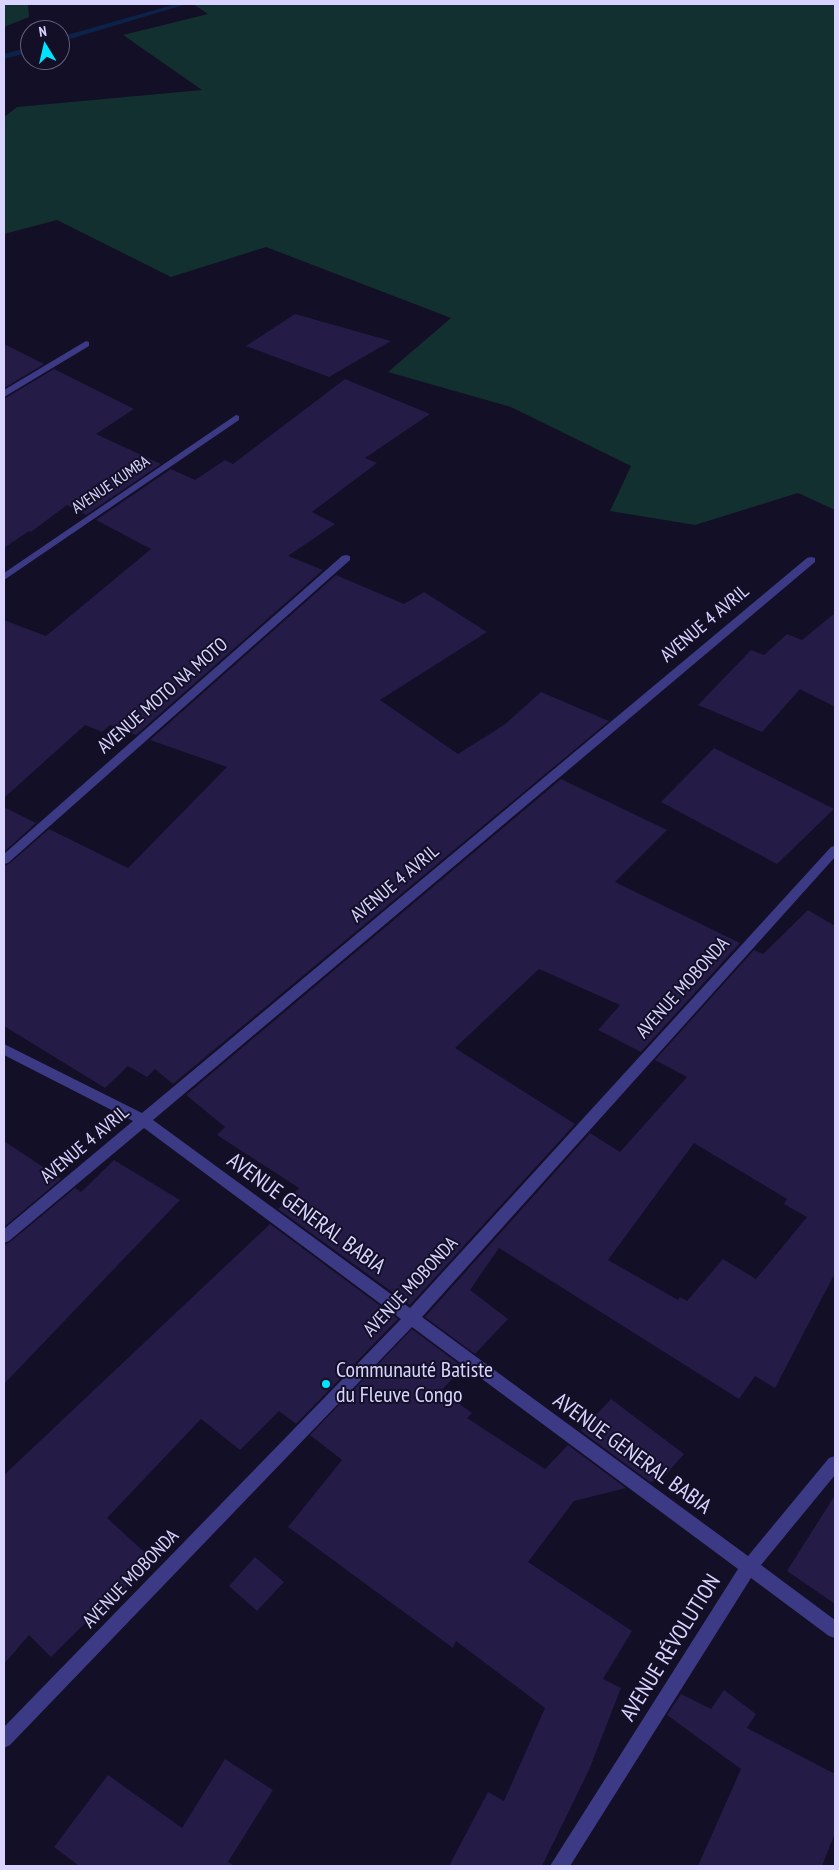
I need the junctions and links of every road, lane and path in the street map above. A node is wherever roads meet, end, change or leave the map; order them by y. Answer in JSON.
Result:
{"nodes":[{"id":1,"x":86,"y":344,"type":"dead end"},
{"id":2,"x":4,"y":394,"type":"edge"},
{"id":3,"x":236,"y":418,"type":"dead end"},
{"id":4,"x":346,"y":558,"type":"dead end"},
{"id":5,"x":811,"y":560,"type":"dead end"},
{"id":6,"x":4,"y":577,"type":"edge"},
{"id":7,"x":835,"y":850,"type":"edge"},
{"id":8,"x":4,"y":860,"type":"edge"},
{"id":9,"x":4,"y":1049,"type":"edge"},
{"id":10,"x":143,"y":1120,"type":"junction"},
{"id":11,"x":4,"y":1237,"type":"edge"},
{"id":12,"x":411,"y":1318,"type":"junction"},
{"id":13,"x":835,"y":1463,"type":"edge"},
{"id":14,"x":749,"y":1567,"type":"junction"},
{"id":15,"x":835,"y":1630,"type":"edge"},
{"id":16,"x":4,"y":1739,"type":"edge"},
{"id":17,"x":559,"y":1866,"type":"edge"}],
"edges":[{"from":1,"to":2,"type":"street"},
{"from":3,"to":6,"type":"street","name":"AVENUE KUMBA"},
{"from":4,"to":8,"type":"street","name":"AVENUE MOTO NA MOTO"},
{"from":5,"to":10,"type":"street","name":"AVENUE 4 AVRIL"},
{"from":7,"to":12,"type":"street","name":"AVENUE MOBONDA"},
{"from":9,"to":10,"type":"street","name":"AVENUE GENERAL BABIA"},
{"from":10,"to":11,"type":"street","name":"AVENUE 4 AVRIL"},
{"from":10,"to":12,"type":"street","name":"AVENUE GENERAL BABIA"},
{"from":12,"to":14,"type":"street","name":"AVENUE GENERAL BABIA"},
{"from":12,"to":16,"type":"street","name":"AVENUE MOBONDA"},
{"from":13,"to":14,"type":"street","name":"AVENUE RÉVOLUTION"},
{"from":14,"to":15,"type":"street","name":"AVENUE GENERAL BABIA"},
{"from":14,"to":17,"type":"street","name":"AVENUE RÉVOLUTION"}]}
